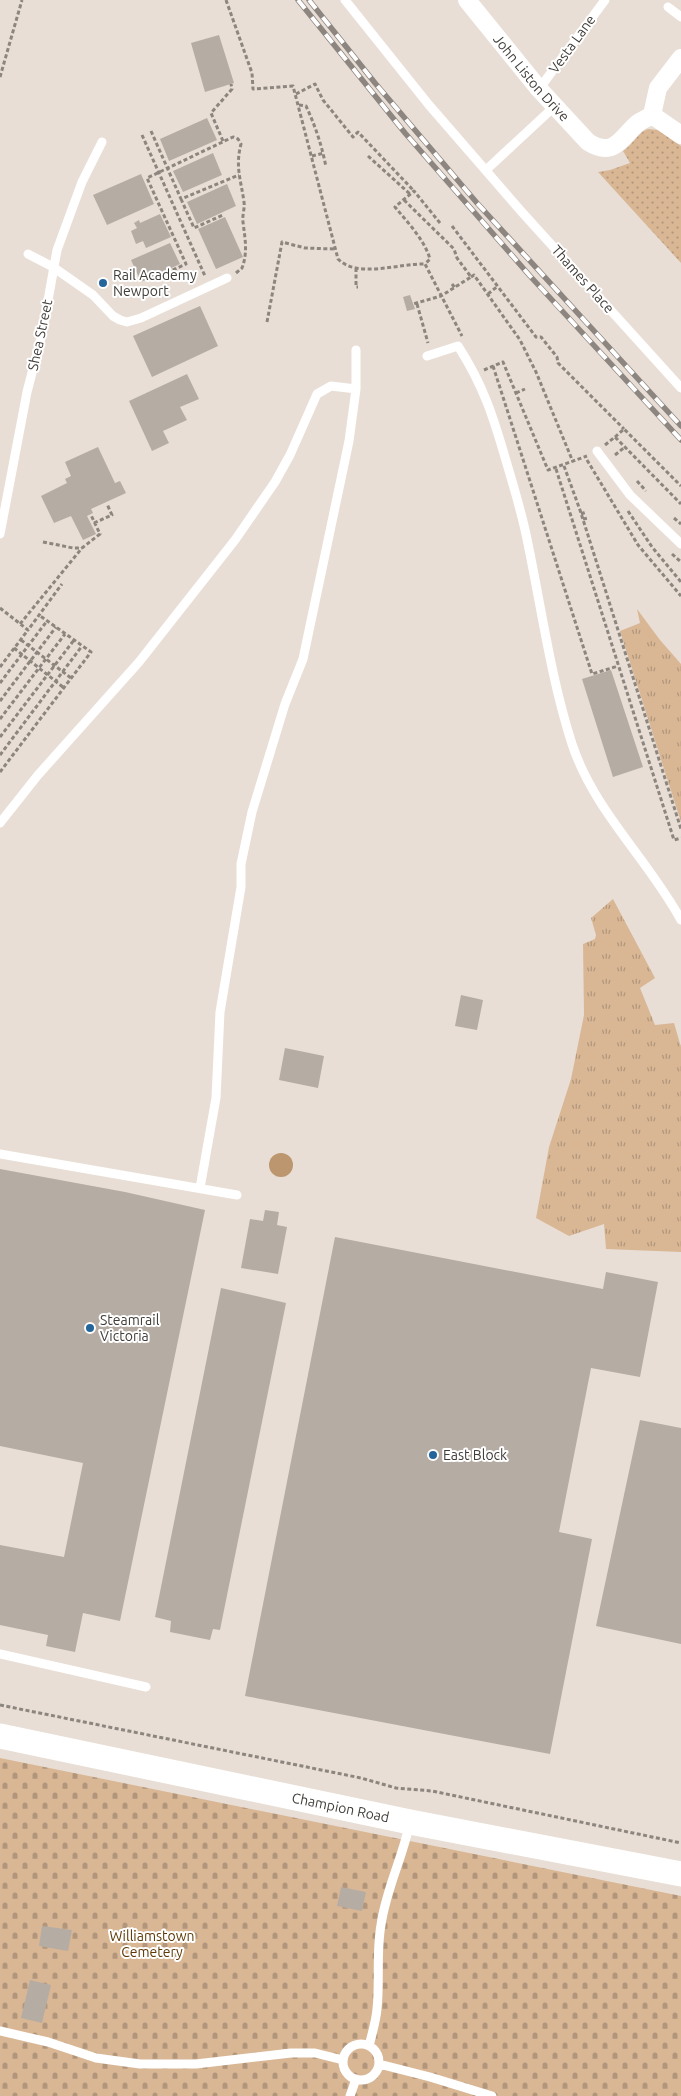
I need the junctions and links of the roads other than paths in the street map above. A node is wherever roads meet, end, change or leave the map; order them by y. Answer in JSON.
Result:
{"nodes":[{"id":1,"x":345,"y":0,"type":"edge"},
{"id":2,"x":605,"y":0,"type":"edge"},
{"id":3,"x":476,"y":4,"type":"edge"},
{"id":4,"x":668,"y":7,"type":"dead end"},
{"id":5,"x":681,"y":17,"type":"edge"},
{"id":6,"x":681,"y":58,"type":"edge"},
{"id":7,"x":539,"y":88,"type":"junction"},
{"id":8,"x":555,"y":106,"type":"junction"},
{"id":9,"x":652,"y":115,"type":"junction"},
{"id":10,"x":681,"y":135,"type":"edge"},
{"id":11,"x":102,"y":142,"type":"dead end"},
{"id":12,"x":486,"y":170,"type":"junction"},
{"id":13,"x":28,"y":254,"type":"dead end"},
{"id":14,"x":53,"y":267,"type":"junction"},
{"id":15,"x":227,"y":278,"type":"road end"},
{"id":16,"x":356,"y":350,"type":"dead end"},
{"id":17,"x":427,"y":356,"type":"dead end"},
{"id":18,"x":681,"y":388,"type":"edge"},
{"id":19,"x":356,"y":389,"type":"junction"},
{"id":20,"x":597,"y":450,"type":"road end"},
{"id":21,"x":0,"y":534,"type":"edge"},
{"id":22,"x":681,"y":544,"type":"edge"},
{"id":23,"x":0,"y":823,"type":"edge"},
{"id":24,"x":681,"y":920,"type":"edge"},
{"id":25,"x":0,"y":1154,"type":"edge"},
{"id":26,"x":200,"y":1188,"type":"junction"},
{"id":27,"x":237,"y":1195,"type":"dead end"},
{"id":28,"x":0,"y":1654,"type":"edge"},
{"id":29,"x":146,"y":1687,"type":"dead end"},
{"id":30,"x":0,"y":1736,"type":"edge"},
{"id":31,"x":410,"y":1822,"type":"junction"},
{"id":32,"x":681,"y":1874,"type":"edge"},
{"id":33,"x":0,"y":2031,"type":"edge"},
{"id":34,"x":369,"y":2046,"type":"junction"},
{"id":35,"x":343,"y":2060,"type":"junction"},
{"id":36,"x":379,"y":2064,"type":"junction"},
{"id":37,"x":356,"y":2079,"type":"junction"},
{"id":38,"x":350,"y":2096,"type":"edge"},
{"id":39,"x":492,"y":2096,"type":"edge"}],
"edges":[{"from":1,"to":12,"type":"lane","name":"Thames Place"},
{"from":2,"to":7,"type":"lane","name":"Vesta Lane"},
{"from":3,"to":7,"type":"street","name":"John Liston Drive"},
{"from":4,"to":5,"type":"lane"},
{"from":6,"to":9,"type":"street"},
{"from":7,"to":8,"type":"street","name":"John Liston Drive"},
{"from":8,"to":9,"type":"street","name":"John Liston Drive"},
{"from":8,"to":12,"type":"lane"},
{"from":9,"to":10,"type":"street"},
{"from":11,"to":14,"type":"lane","name":"Shea Street"},
{"from":12,"to":18,"type":"lane","name":"Thames Place"},
{"from":13,"to":14,"type":"lane"},
{"from":14,"to":15,"type":"lane"},
{"from":14,"to":21,"type":"lane","name":"Shea Street"},
{"from":16,"to":19,"type":"lane"},
{"from":17,"to":24,"type":"lane"},
{"from":19,"to":23,"type":"lane"},
{"from":19,"to":26,"type":"lane"},
{"from":20,"to":22,"type":"lane"},
{"from":25,"to":26,"type":"lane"},
{"from":26,"to":27,"type":"lane"},
{"from":28,"to":29,"type":"lane"},
{"from":30,"to":31,"type":"street","name":"Champion Road"},
{"from":31,"to":32,"type":"street","name":"Champion Road"},
{"from":31,"to":34,"type":"lane"},
{"from":33,"to":35,"type":"lane"},
{"from":34,"to":35,"type":"lane"},
{"from":34,"to":36,"type":"lane"},
{"from":35,"to":37,"type":"lane"},
{"from":36,"to":37,"type":"lane"},
{"from":36,"to":39,"type":"lane"},
{"from":37,"to":38,"type":"lane"}]}
